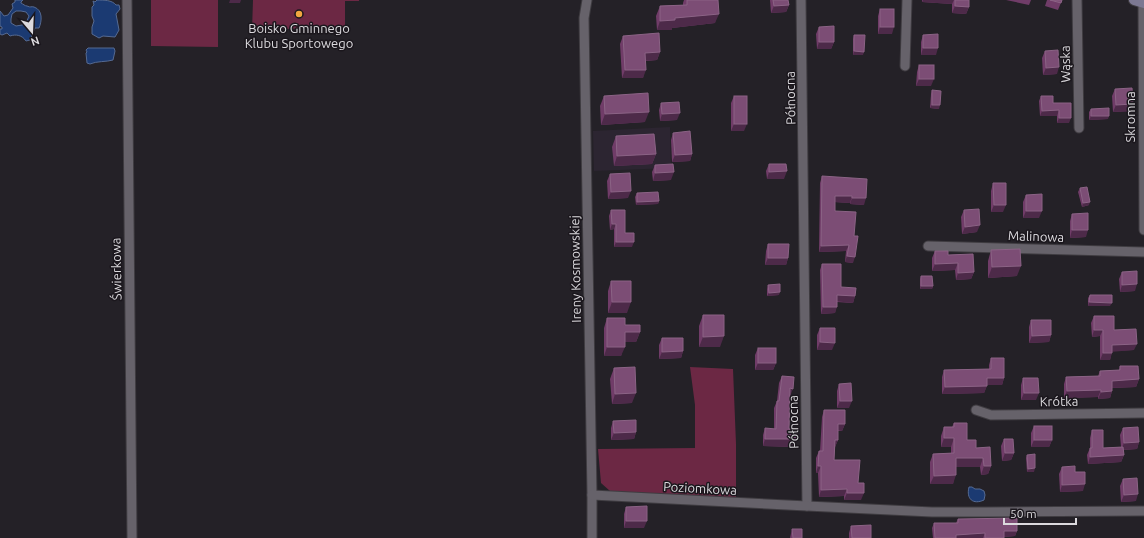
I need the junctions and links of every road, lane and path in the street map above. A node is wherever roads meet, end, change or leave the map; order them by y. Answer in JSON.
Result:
{"nodes":[{"id":1,"x":127,"y":0,"type":"edge"},
{"id":2,"x":587,"y":0,"type":"edge"},
{"id":3,"x":802,"y":0,"type":"edge"},
{"id":4,"x":907,"y":0,"type":"edge"},
{"id":5,"x":1077,"y":0,"type":"edge"},
{"id":6,"x":1140,"y":2,"type":"edge"},
{"id":7,"x":905,"y":66,"type":"dead end"},
{"id":8,"x":1079,"y":128,"type":"dead end"},
{"id":9,"x":1144,"y":230,"type":"edge"},
{"id":10,"x":928,"y":246,"type":"dead end"},
{"id":11,"x":1144,"y":252,"type":"edge"},
{"id":12,"x":976,"y":410,"type":"dead end"},
{"id":13,"x":1144,"y":413,"type":"edge"},
{"id":14,"x":592,"y":495,"type":"junction"},
{"id":15,"x":807,"y":506,"type":"junction"},
{"id":16,"x":1144,"y":511,"type":"edge"},
{"id":17,"x":132,"y":538,"type":"edge"},
{"id":18,"x":592,"y":538,"type":"edge"}],
"edges":[{"from":1,"to":17,"type":"street","name":"Świerkowa"},
{"from":2,"to":14,"type":"street","name":"Ireny Kosmowskiej"},
{"from":3,"to":15,"type":"street","name":"Północna"},
{"from":4,"to":7,"type":"street"},
{"from":5,"to":8,"type":"street","name":"Wąska"},
{"from":6,"to":9,"type":"street","name":"Skromna"},
{"from":10,"to":11,"type":"street","name":"Malinowa"},
{"from":12,"to":13,"type":"street","name":"Krótka"},
{"from":14,"to":15,"type":"street","name":"Poziomkowa"},
{"from":14,"to":18,"type":"street","name":"Ireny Kosmowskiej"},
{"from":15,"to":16,"type":"street"}]}
